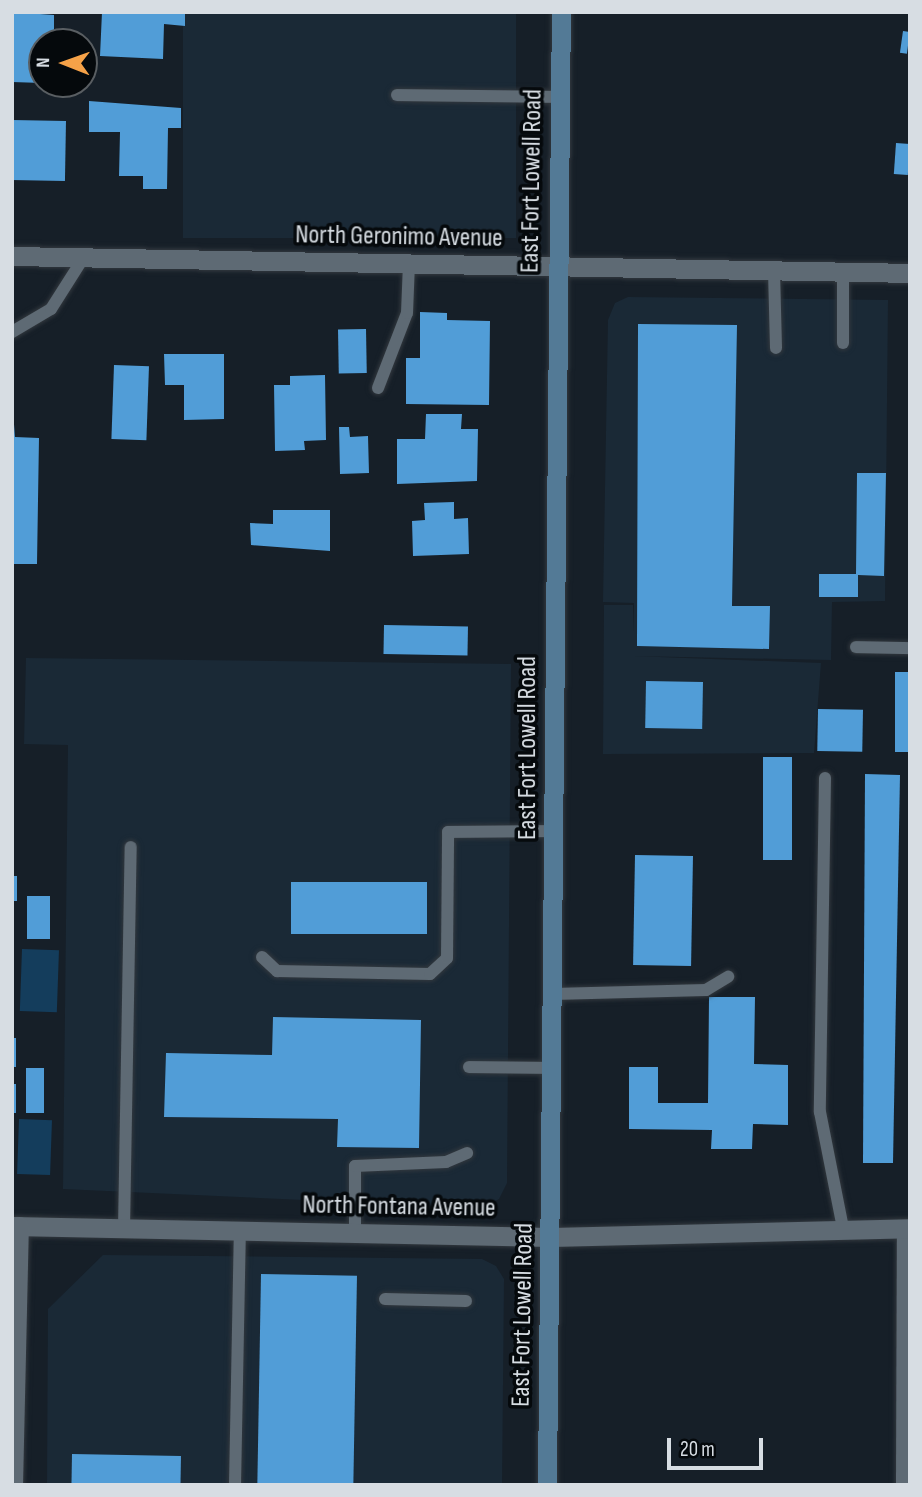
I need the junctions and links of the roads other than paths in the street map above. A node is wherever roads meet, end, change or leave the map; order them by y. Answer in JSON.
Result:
{"nodes":[{"id":1,"x":561,"y":12,"type":"edge"},
{"id":2,"x":397,"y":95,"type":"dead end"},
{"id":3,"x":560,"y":97,"type":"junction"},
{"id":4,"x":12,"y":256,"type":"edge"},
{"id":5,"x":83,"y":257,"type":"junction"},
{"id":6,"x":409,"y":264,"type":"junction"},
{"id":7,"x":557,"y":267,"type":"junction"},
{"id":8,"x":774,"y":271,"type":"junction"},
{"id":9,"x":843,"y":272,"type":"junction"},
{"id":10,"x":910,"y":273,"type":"edge"},
{"id":11,"x":12,"y":332,"type":"edge"},
{"id":12,"x":843,"y":344,"type":"dead end"},
{"id":13,"x":776,"y":348,"type":"dead end"},
{"id":14,"x":378,"y":388,"type":"dead end"},
{"id":15,"x":856,"y":646,"type":"dead end"},
{"id":16,"x":910,"y":648,"type":"edge"},
{"id":17,"x":825,"y":778,"type":"dead end"},
{"id":18,"x":554,"y":831,"type":"junction"},
{"id":19,"x":131,"y":847,"type":"dead end"},
{"id":20,"x":262,"y":957,"type":"dead end"},
{"id":21,"x":728,"y":977,"type":"dead end"},
{"id":22,"x":553,"y":994,"type":"junction"},
{"id":23,"x":469,"y":1067,"type":"dead end"},
{"id":24,"x":552,"y":1068,"type":"junction"},
{"id":25,"x":467,"y":1153,"type":"dead end"},
{"id":26,"x":16,"y":1226,"type":"edge"},
{"id":27,"x":124,"y":1228,"type":"junction"},
{"id":28,"x":843,"y":1228,"type":"junction"},
{"id":29,"x":906,"y":1228,"type":"edge"},
{"id":30,"x":240,"y":1230,"type":"junction"},
{"id":31,"x":355,"y":1232,"type":"junction"},
{"id":32,"x":551,"y":1237,"type":"junction"},
{"id":33,"x":384,"y":1299,"type":"dead end"},
{"id":34,"x":466,"y":1301,"type":"dead end"},
{"id":35,"x":13,"y":1485,"type":"edge"},
{"id":36,"x":235,"y":1485,"type":"edge"},
{"id":37,"x":547,"y":1485,"type":"edge"},
{"id":38,"x":902,"y":1485,"type":"edge"}],
"edges":[{"from":1,"to":3,"type":"main road","name":"East Fort Lowell Road"},
{"from":2,"to":3,"type":"lane"},
{"from":3,"to":7,"type":"main road","name":"East Fort Lowell Road"},
{"from":4,"to":5,"type":"street","name":"North Geronimo Avenue"},
{"from":5,"to":6,"type":"street","name":"North Geronimo Avenue"},
{"from":5,"to":11,"type":"lane"},
{"from":6,"to":7,"type":"street","name":"North Geronimo Avenue"},
{"from":6,"to":14,"type":"lane"},
{"from":7,"to":8,"type":"street","name":"North Geronimo Avenue"},
{"from":7,"to":18,"type":"main road","name":"East Fort Lowell Road"},
{"from":8,"to":9,"type":"street","name":"North Geronimo Avenue"},
{"from":8,"to":13,"type":"lane"},
{"from":9,"to":10,"type":"street","name":"North Geronimo Avenue"},
{"from":9,"to":12,"type":"lane"},
{"from":15,"to":16,"type":"lane"},
{"from":17,"to":28,"type":"lane"},
{"from":18,"to":20,"type":"lane"},
{"from":18,"to":22,"type":"main road","name":"East Fort Lowell Road"},
{"from":19,"to":27,"type":"lane"},
{"from":21,"to":22,"type":"lane"},
{"from":22,"to":24,"type":"main road","name":"East Fort Lowell Road"},
{"from":23,"to":24,"type":"lane"},
{"from":24,"to":32,"type":"main road","name":"East Fort Lowell Road"},
{"from":25,"to":31,"type":"lane"},
{"from":26,"to":27,"type":"street","name":"North Fontana Avenue"},
{"from":26,"to":35,"type":"street"},
{"from":27,"to":30,"type":"street","name":"North Fontana Avenue"},
{"from":28,"to":29,"type":"street","name":"North Fontana Avenue"},
{"from":28,"to":32,"type":"street","name":"North Fontana Avenue"},
{"from":29,"to":38,"type":"lane"},
{"from":30,"to":31,"type":"street","name":"North Fontana Avenue"},
{"from":30,"to":36,"type":"lane"},
{"from":31,"to":32,"type":"street","name":"North Fontana Avenue"},
{"from":32,"to":37,"type":"main road","name":"East Fort Lowell Road"},
{"from":33,"to":34,"type":"lane"}]}
